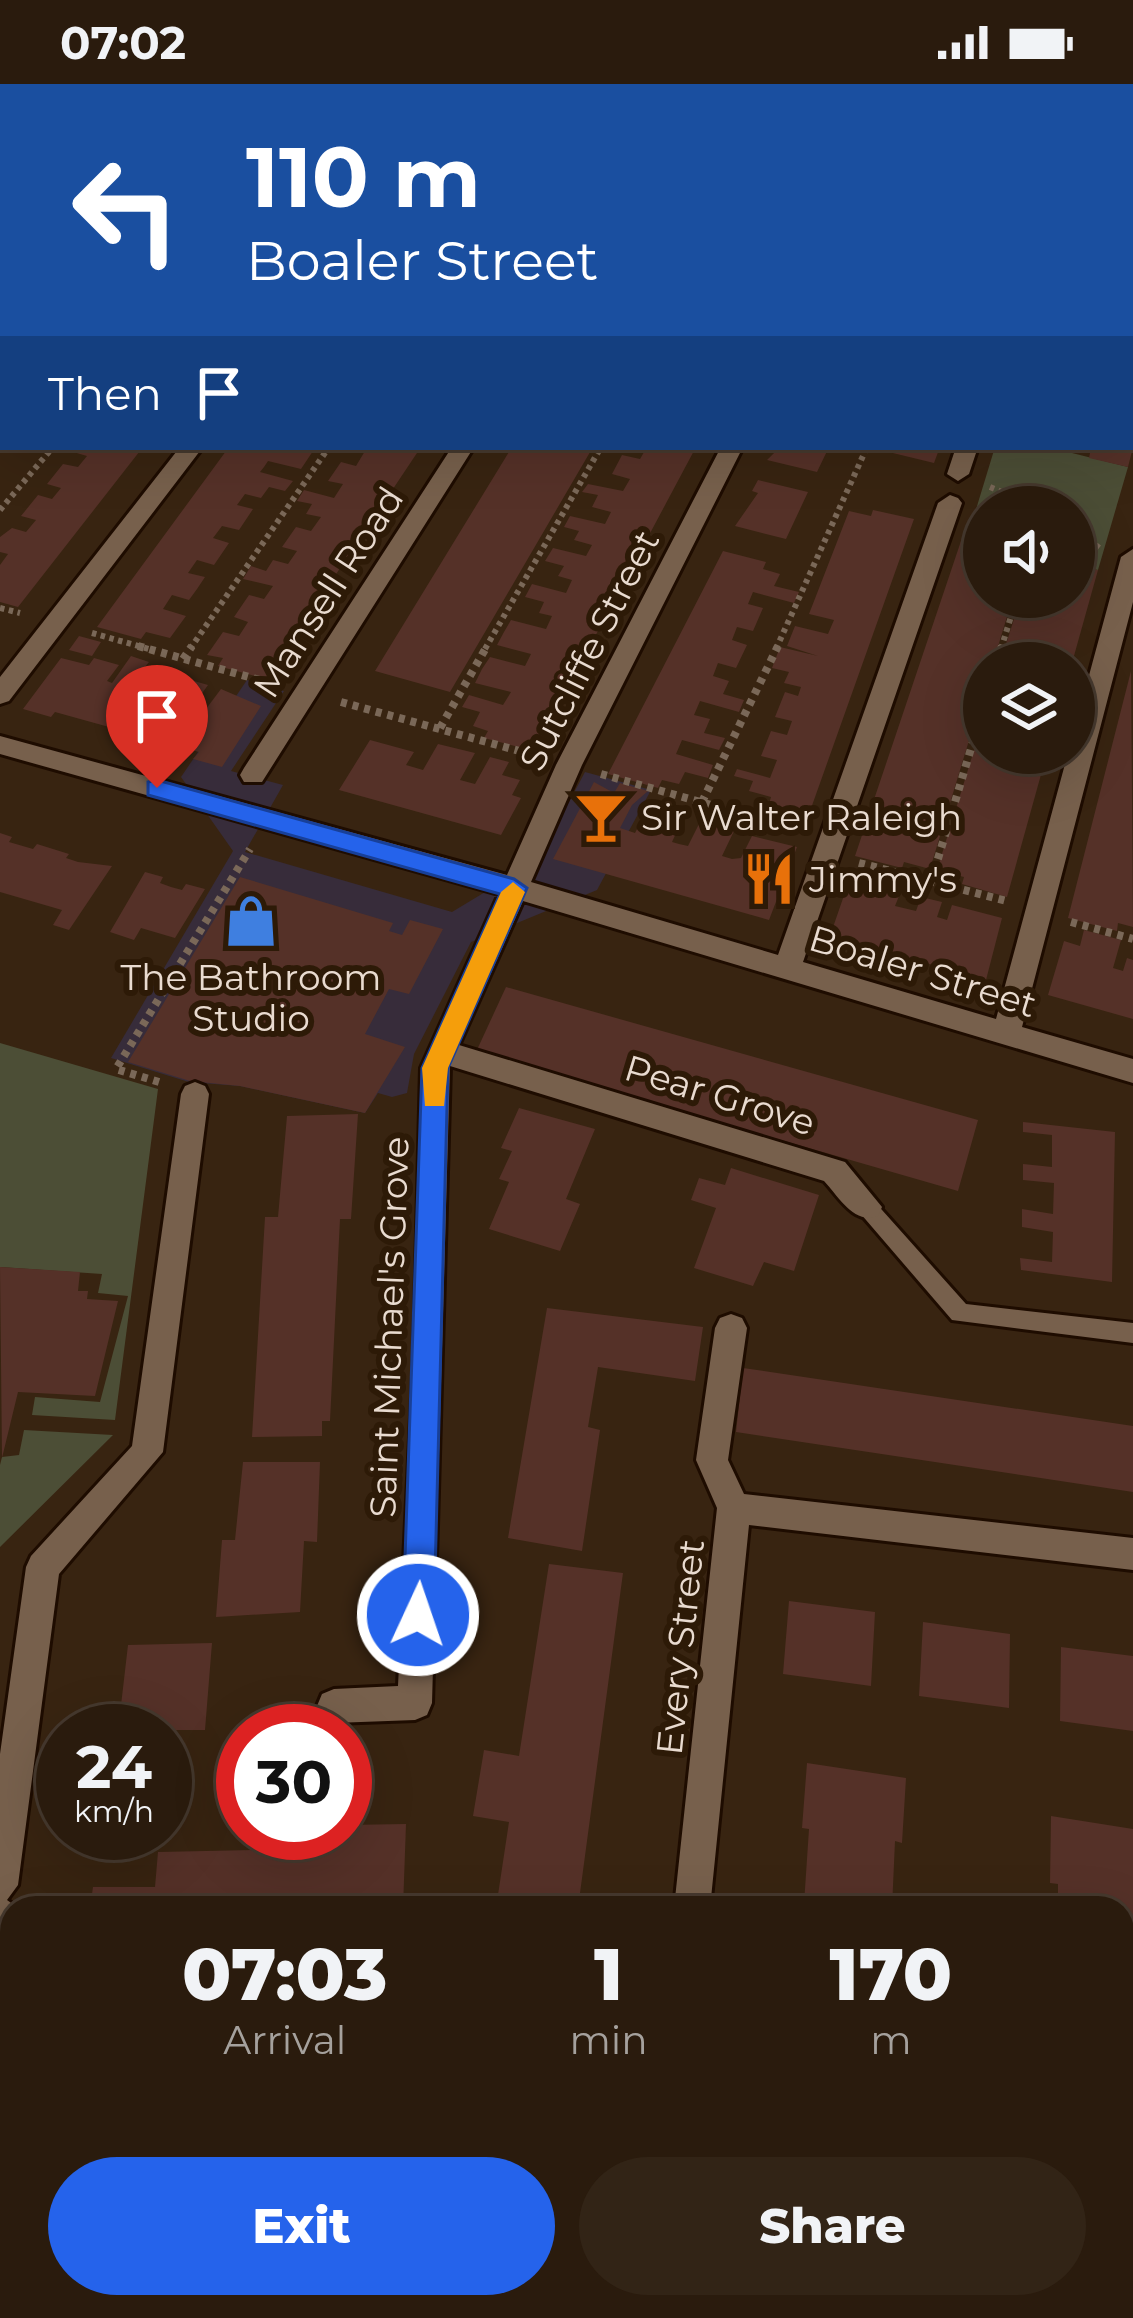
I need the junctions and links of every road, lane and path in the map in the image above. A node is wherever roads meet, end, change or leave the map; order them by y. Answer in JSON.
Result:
{"nodes":[{"id":1,"x":50,"y":450,"type":"edge"},
{"id":2,"x":190,"y":450,"type":"edge"},
{"id":3,"x":327,"y":450,"type":"edge"},
{"id":4,"x":461,"y":450,"type":"edge"},
{"id":5,"x":599,"y":450,"type":"edge"},
{"id":6,"x":730,"y":450,"type":"edge"},
{"id":7,"x":866,"y":450,"type":"edge"},
{"id":8,"x":966,"y":450,"type":"edge"},
{"id":9,"x":958,"y":474,"type":"joint"},
{"id":10,"x":987,"y":486,"type":"edge"},
{"id":11,"x":950,"y":503,"type":"dead end"},
{"id":12,"x":0,"y":510,"type":"edge"},
{"id":13,"x":1133,"y":556,"type":"edge"},
{"id":14,"x":57,"y":623,"type":"junction"},
{"id":15,"x":183,"y":659,"type":"junction"},
{"id":16,"x":306,"y":693,"type":"junction"},
{"id":17,"x":0,"y":695,"type":"edge"},
{"id":18,"x":440,"y":728,"type":"junction"},
{"id":19,"x":0,"y":746,"type":"edge"},
{"id":20,"x":569,"y":765,"type":"junction"},
{"id":21,"x":963,"y":774,"type":"edge"},
{"id":22,"x":253,"y":775,"type":"dead end"},
{"id":23,"x":702,"y":802,"type":"junction"},
{"id":24,"x":268,"y":819,"type":"junction"},
{"id":25,"x":828,"y":846,"type":"junction"},
{"id":26,"x":931,"y":882,"type":"junction"},
{"id":27,"x":514,"y":888,"type":"junction"},
{"id":28,"x":1037,"y":911,"type":"junction"},
{"id":29,"x":1133,"y":939,"type":"edge"},
{"id":30,"x":787,"y":968,"type":"junction"},
{"id":31,"x":1006,"y":1034,"type":"junction"},
{"id":32,"x":441,"y":1052,"type":"junction"},
{"id":33,"x":1133,"y":1071,"type":"edge"},
{"id":34,"x":195,"y":1094,"type":"joint"},
{"id":35,"x":867,"y":1207,"type":"joint"},
{"id":36,"x":731,"y":1328,"type":"dead end"},
{"id":37,"x":1133,"y":1333,"type":"edge"},
{"id":38,"x":734,"y":1508,"type":"junction"},
{"id":39,"x":1133,"y":1554,"type":"edge"},
{"id":40,"x":372,"y":1705,"type":"edge"},
{"id":41,"x":0,"y":1885,"type":"edge"},
{"id":42,"x":693,"y":1896,"type":"edge"}],
"edges":[{"from":1,"to":12,"type":"path"},
{"from":2,"to":14,"type":"street"},
{"from":3,"to":15,"type":"path"},
{"from":4,"to":16,"type":"street","name":"Mansell Road"},
{"from":5,"to":18,"type":"path"},
{"from":6,"to":20,"type":"street","name":"Sutcliffe Street"},
{"from":7,"to":23,"type":"path"},
{"from":8,"to":9,"type":"street"},
{"from":9,"to":10,"type":"path"},
{"from":11,"to":25,"type":"street"},
{"from":13,"to":28,"type":"street"},
{"from":14,"to":15,"type":"path"},
{"from":14,"to":17,"type":"street"},
{"from":15,"to":16,"type":"path"},
{"from":16,"to":18,"type":"path"},
{"from":16,"to":22,"type":"street","name":"Mansell Road"},
{"from":18,"to":20,"type":"path"},
{"from":19,"to":24,"type":"street","name":"Boaler Street"},
{"from":20,"to":23,"type":"path"},
{"from":20,"to":27,"type":"street","name":"Sutcliffe Street"},
{"from":21,"to":26,"type":"path"},
{"from":23,"to":25,"type":"path"},
{"from":24,"to":27,"type":"street","name":"Boaler Street"},
{"from":24,"to":34,"type":"path"},
{"from":25,"to":26,"type":"path"},
{"from":25,"to":30,"type":"street"},
{"from":26,"to":28,"type":"path"},
{"from":27,"to":30,"type":"street","name":"Boaler Street"},
{"from":27,"to":32,"type":"street","name":"Saint Michael's Grove"},
{"from":28,"to":29,"type":"path"},
{"from":28,"to":31,"type":"street"},
{"from":30,"to":31,"type":"street","name":"Boaler Street"},
{"from":31,"to":33,"type":"street","name":"Boaler Street"},
{"from":32,"to":35,"type":"street","name":"Pear Grove"},
{"from":32,"to":40,"type":"street","name":"Saint Michael's Grove"},
{"from":34,"to":41,"type":"street"},
{"from":35,"to":37,"type":"lane","name":"Pear Grove"},
{"from":36,"to":38,"type":"street"},
{"from":38,"to":39,"type":"street","name":"Every Street"},
{"from":38,"to":42,"type":"street","name":"Every Street"}]}
